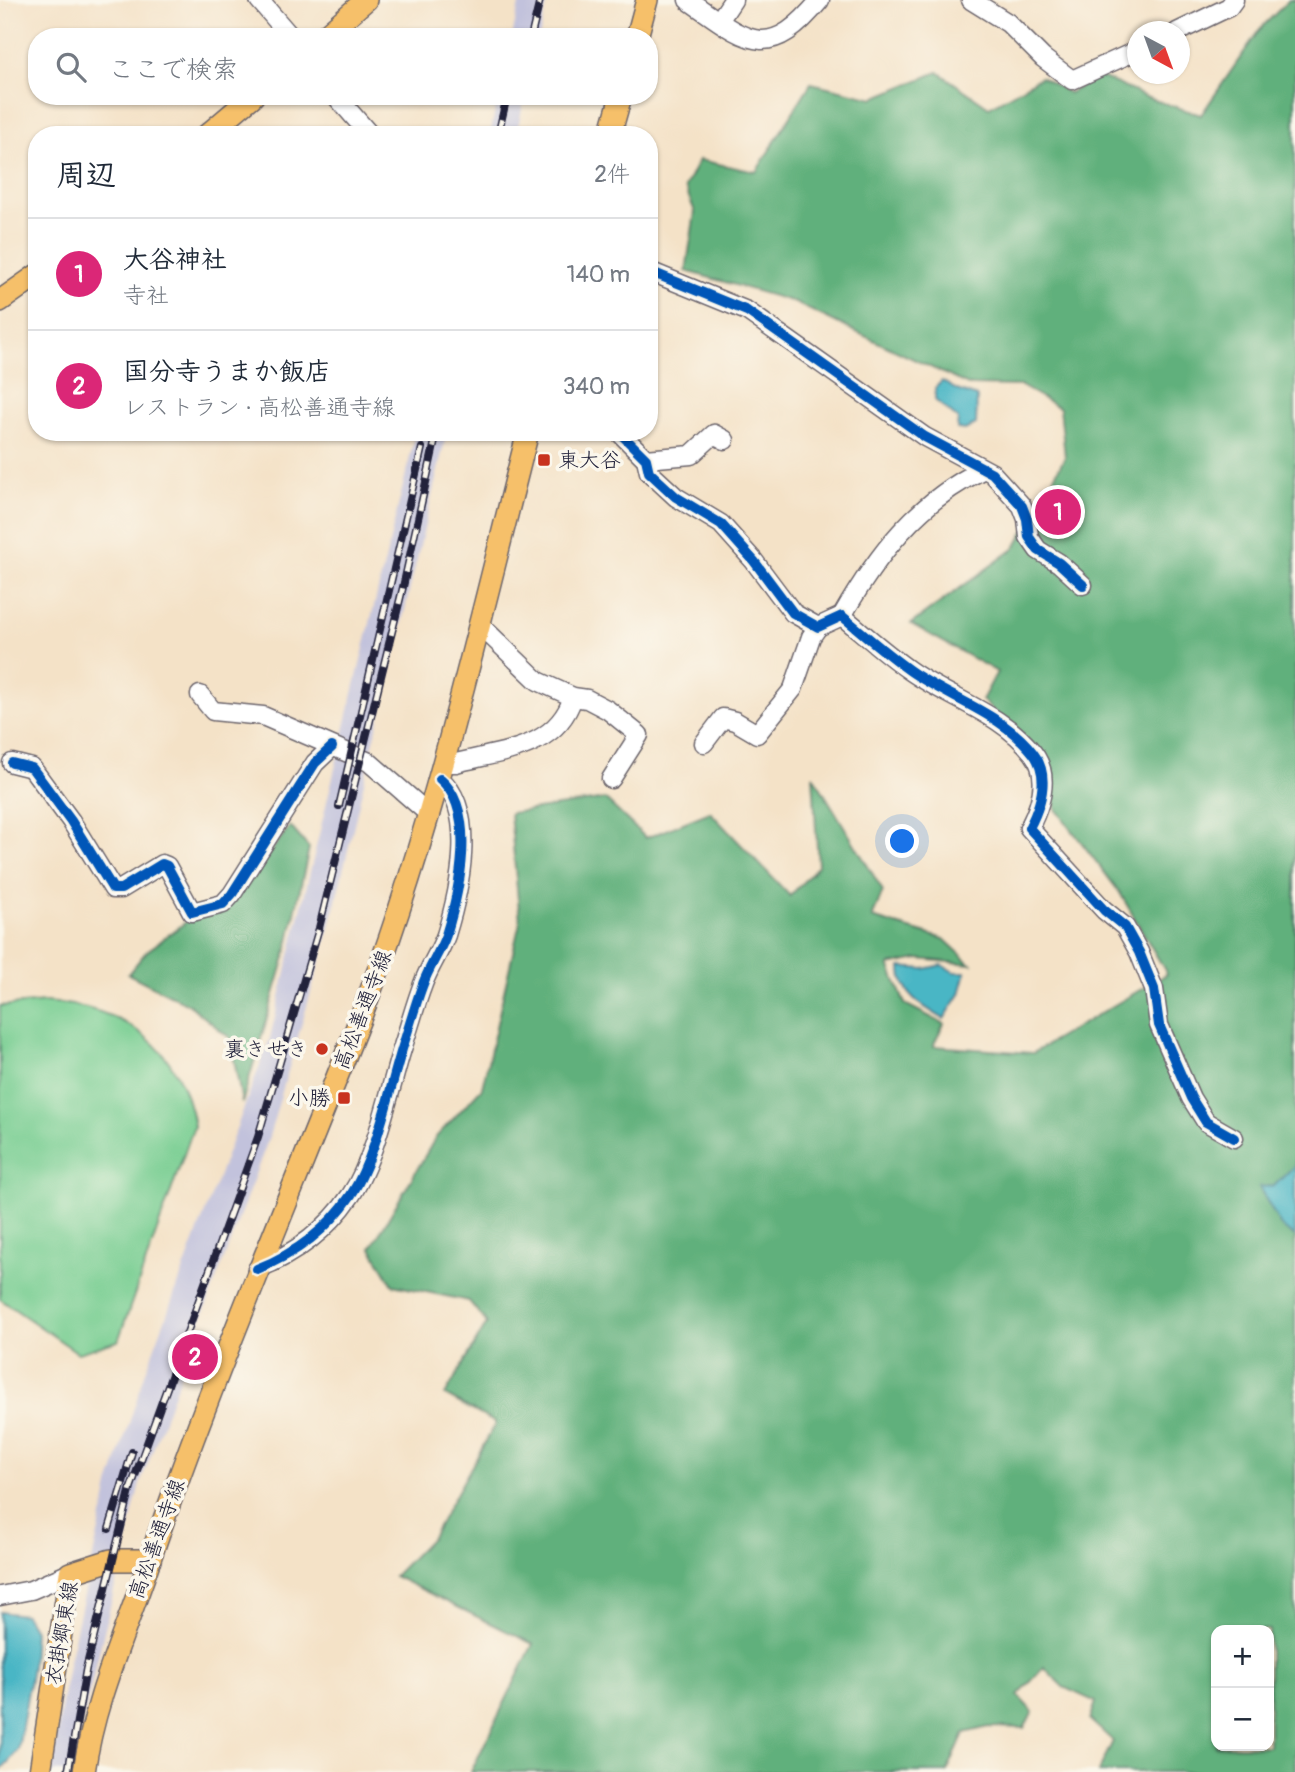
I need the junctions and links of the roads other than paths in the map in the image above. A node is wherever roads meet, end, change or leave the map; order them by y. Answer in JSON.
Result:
{"nodes":[{"id":1,"x":259,"y":0,"type":"edge"},
{"id":2,"x":366,"y":0,"type":"edge"},
{"id":3,"x":647,"y":0,"type":"edge"},
{"id":4,"x":688,"y":0,"type":"edge"},
{"id":5,"x":733,"y":0,"type":"edge"},
{"id":6,"x":820,"y":0,"type":"edge"},
{"id":7,"x":971,"y":0,"type":"edge"},
{"id":8,"x":1234,"y":0,"type":"edge"},
{"id":9,"x":719,"y":21,"type":"junction"},
{"id":10,"x":1190,"y":26,"type":"edge"},
{"id":11,"x":283,"y":28,"type":"edge"},
{"id":12,"x":333,"y":28,"type":"edge"},
{"id":13,"x":639,"y":28,"type":"edge"},
{"id":14,"x":1127,"y":55,"type":"edge"},
{"id":15,"x":242,"y":105,"type":"edge"},
{"id":16,"x":344,"y":105,"type":"edge"},
{"id":17,"x":618,"y":105,"type":"edge"},
{"id":18,"x":218,"y":126,"type":"edge"},
{"id":19,"x":362,"y":126,"type":"edge"},
{"id":20,"x":613,"y":126,"type":"edge"},
{"id":21,"x":658,"y":275,"type":"edge"},
{"id":22,"x":28,"y":281,"type":"edge"},
{"id":23,"x":0,"y":301,"type":"edge"},
{"id":24,"x":725,"y":440,"type":"dead end"},
{"id":25,"x":526,"y":441,"type":"edge"},
{"id":26,"x":628,"y":441,"type":"edge"},
{"id":27,"x":646,"y":459,"type":"junction"},
{"id":28,"x":982,"y":470,"type":"junction"},
{"id":29,"x":1083,"y":585,"type":"dead end"},
{"id":30,"x":842,"y":616,"type":"junction"},
{"id":31,"x":479,"y":624,"type":"junction"},
{"id":32,"x":818,"y":627,"type":"junction"},
{"id":33,"x":200,"y":695,"type":"dead end"},
{"id":34,"x":573,"y":696,"type":"junction"},
{"id":35,"x":704,"y":743,"type":"dead end"},
{"id":36,"x":332,"y":747,"type":"junction"},
{"id":37,"x":12,"y":763,"type":"dead end"},
{"id":38,"x":442,"y":771,"type":"junction"},
{"id":39,"x":611,"y":779,"type":"dead end"},
{"id":40,"x":430,"y":815,"type":"junction"},
{"id":41,"x":1234,"y":1138,"type":"dead end"},
{"id":42,"x":257,"y":1269,"type":"junction"},
{"id":43,"x":150,"y":1560,"type":"junction"},
{"id":44,"x":70,"y":1573,"type":"junction"},
{"id":45,"x":0,"y":1596,"type":"edge"},
{"id":46,"x":40,"y":1772,"type":"edge"},
{"id":47,"x":84,"y":1772,"type":"edge"}],
"edges":[{"from":1,"to":11,"type":"street"},
{"from":2,"to":12,"type":"main road"},
{"from":3,"to":13,"type":"main road"},
{"from":4,"to":9,"type":"street"},
{"from":5,"to":9,"type":"street"},
{"from":6,"to":9,"type":"street"},
{"from":7,"to":14,"type":"street"},
{"from":8,"to":10,"type":"street"},
{"from":15,"to":18,"type":"main road"},
{"from":16,"to":19,"type":"street"},
{"from":17,"to":20,"type":"main road"},
{"from":21,"to":28,"type":"street"},
{"from":22,"to":23,"type":"main road"},
{"from":24,"to":27,"type":"street"},
{"from":25,"to":31,"type":"main road","name":"高松善通寺線"},
{"from":26,"to":27,"type":"street"},
{"from":27,"to":32,"type":"street"},
{"from":28,"to":29,"type":"street"},
{"from":28,"to":30,"type":"street"},
{"from":30,"to":32,"type":"street"},
{"from":30,"to":41,"type":"street"},
{"from":31,"to":34,"type":"street"},
{"from":31,"to":38,"type":"main road","name":"高松善通寺線"},
{"from":32,"to":35,"type":"street"},
{"from":33,"to":36,"type":"street"},
{"from":34,"to":38,"type":"street"},
{"from":34,"to":39,"type":"street"},
{"from":36,"to":37,"type":"street"},
{"from":36,"to":40,"type":"street"},
{"from":38,"to":40,"type":"main road","name":"高松善通寺線"},
{"from":38,"to":42,"type":"street"},
{"from":40,"to":42,"type":"main road","name":"高松善通寺線"},
{"from":42,"to":43,"type":"main road","name":"高松善通寺線"},
{"from":43,"to":44,"type":"main road","name":"衣掛郷東線"},
{"from":43,"to":47,"type":"main road","name":"高松善通寺線"},
{"from":44,"to":45,"type":"street"},
{"from":44,"to":46,"type":"main road","name":"衣掛郷東線"}]}
